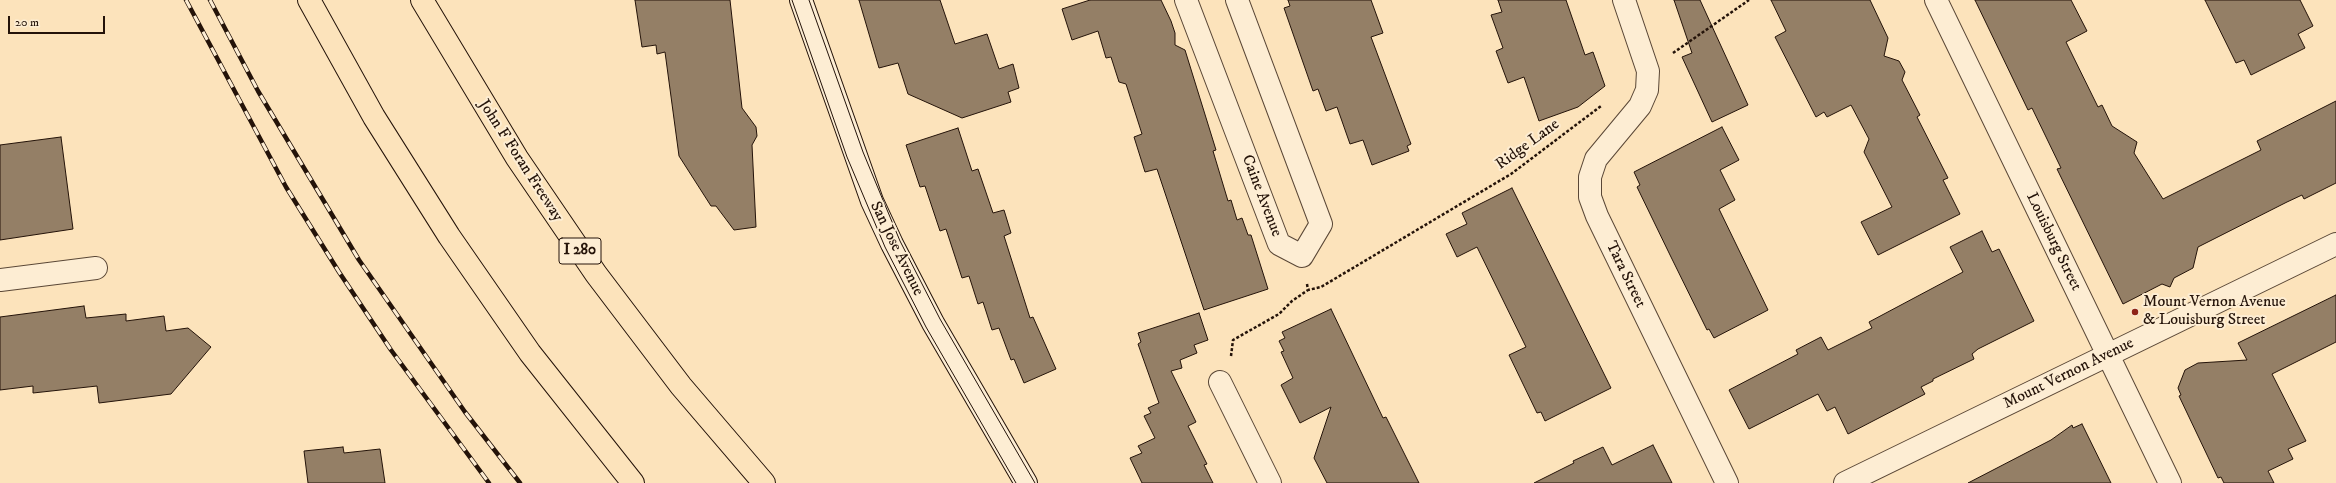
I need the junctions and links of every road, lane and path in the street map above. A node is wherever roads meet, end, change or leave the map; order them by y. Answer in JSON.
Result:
{"nodes":[{"id":1,"x":309,"y":0,"type":"edge"},
{"id":2,"x":422,"y":0,"type":"edge"},
{"id":3,"x":801,"y":0,"type":"edge"},
{"id":4,"x":1186,"y":0,"type":"edge"},
{"id":5,"x":1237,"y":0,"type":"edge"},
{"id":6,"x":1624,"y":0,"type":"edge"},
{"id":7,"x":1749,"y":0,"type":"edge"},
{"id":8,"x":1936,"y":0,"type":"edge"},
{"id":9,"x":1648,"y":71,"type":"junction"},
{"id":10,"x":1605,"y":104,"type":"dead end"},
{"id":11,"x":2336,"y":244,"type":"edge"},
{"id":12,"x":1302,"y":256,"type":"junction"},
{"id":13,"x":96,"y":268,"type":"dead end"},
{"id":14,"x":0,"y":280,"type":"edge"},
{"id":15,"x":1308,"y":290,"type":"junction"},
{"id":16,"x":2108,"y":355,"type":"junction"},
{"id":17,"x":1230,"y":360,"type":"dead end"},
{"id":18,"x":1220,"y":382,"type":"dead end"},
{"id":19,"x":633,"y":483,"type":"edge"},
{"id":20,"x":764,"y":483,"type":"edge"},
{"id":21,"x":1026,"y":483,"type":"edge"},
{"id":22,"x":1270,"y":483,"type":"edge"},
{"id":23,"x":1727,"y":483,"type":"edge"},
{"id":24,"x":1845,"y":483,"type":"edge"},
{"id":25,"x":2170,"y":483,"type":"edge"}],
"edges":[{"from":1,"to":19,"type":"highway"},
{"from":2,"to":20,"type":"highway","name":"John F Foran Freeway","number":"I 280"},
{"from":3,"to":21,"type":"street","name":"San Jose Avenue"},
{"from":4,"to":12,"type":"street","name":"Caine Avenue"},
{"from":5,"to":12,"type":"street"},
{"from":6,"to":9,"type":"street"},
{"from":7,"to":9,"type":"path"},
{"from":8,"to":16,"type":"street","name":"Louisburg Street"},
{"from":9,"to":23,"type":"street","name":"Tara Street"},
{"from":10,"to":15,"type":"path","name":"Ridge Lane"},
{"from":11,"to":16,"type":"street","name":"Mount Vernon Avenue"},
{"from":12,"to":15,"type":"path"},
{"from":13,"to":14,"type":"street"},
{"from":15,"to":17,"type":"path","name":"Ridge Lane"},
{"from":16,"to":24,"type":"street","name":"Mount Vernon Avenue"},
{"from":16,"to":25,"type":"street","name":"Louisburg Street"},
{"from":18,"to":22,"type":"street"}]}
